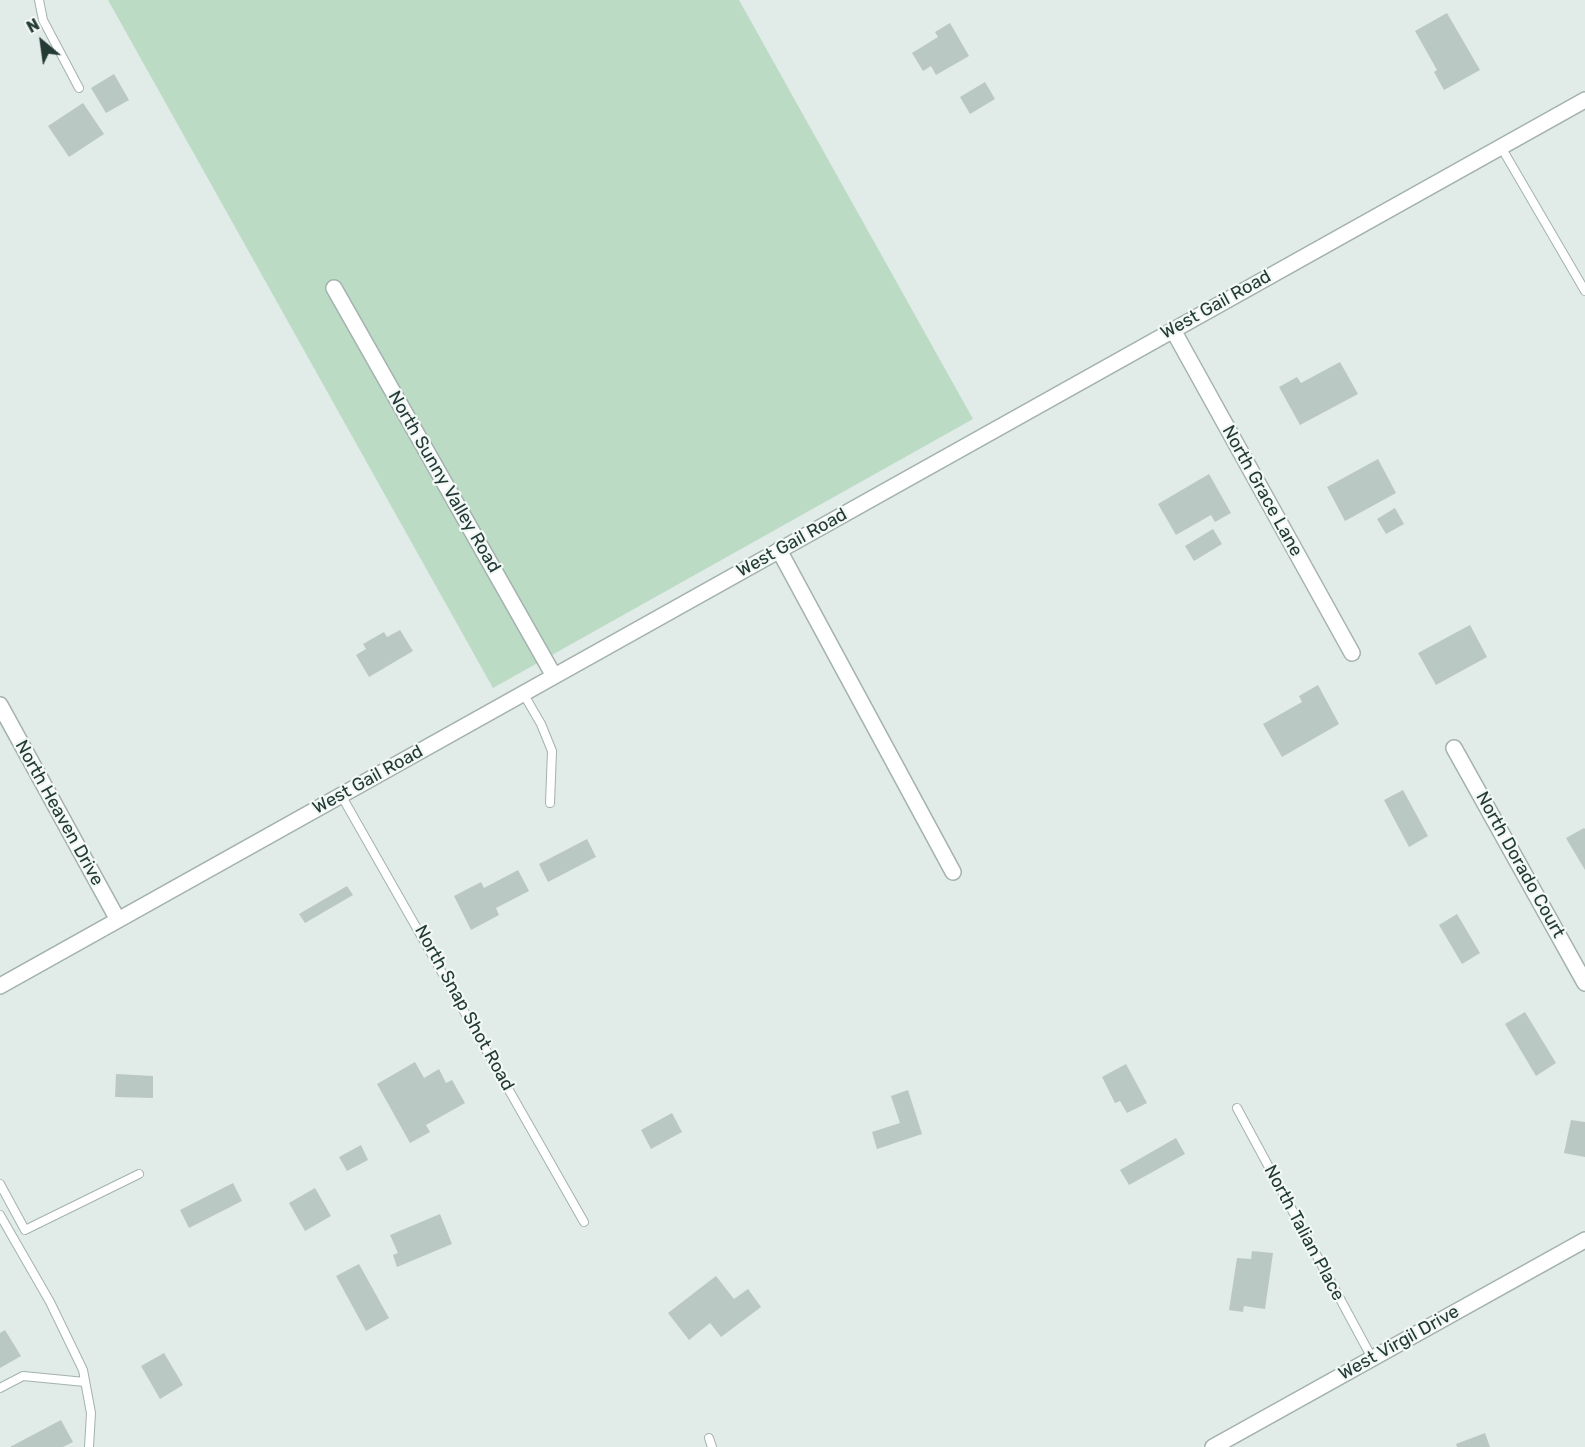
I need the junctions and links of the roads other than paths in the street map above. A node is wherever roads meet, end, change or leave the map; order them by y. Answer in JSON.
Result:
{"nodes":[{"id":1,"x":39,"y":0,"type":"edge"},
{"id":2,"x":79,"y":88,"type":"dead end"},
{"id":3,"x":1585,"y":100,"type":"edge"},
{"id":4,"x":1500,"y":147,"type":"junction"},
{"id":5,"x":334,"y":288,"type":"dead end"},
{"id":6,"x":1585,"y":291,"type":"edge"},
{"id":7,"x":1173,"y":330,"type":"junction"},
{"id":8,"x":779,"y":550,"type":"junction"},
{"id":9,"x":1352,"y":653,"type":"dead end"},
{"id":10,"x":554,"y":676,"type":"junction"},
{"id":11,"x":523,"y":693,"type":"junction"},
{"id":12,"x":0,"y":705,"type":"edge"},
{"id":13,"x":1454,"y":748,"type":"dead end"},
{"id":14,"x":342,"y":795,"type":"junction"},
{"id":15,"x":550,"y":803,"type":"dead end"},
{"id":16,"x":953,"y":872,"type":"dead end"},
{"id":17,"x":118,"y":920,"type":"junction"},
{"id":18,"x":1585,"y":983,"type":"edge"},
{"id":19,"x":0,"y":986,"type":"edge"},
{"id":20,"x":1237,"y":1108,"type":"dead end"},
{"id":21,"x":140,"y":1174,"type":"dead end"},
{"id":22,"x":0,"y":1184,"type":"edge"},
{"id":23,"x":0,"y":1215,"type":"edge"},
{"id":24,"x":584,"y":1222,"type":"dead end"},
{"id":25,"x":1585,"y":1240,"type":"edge"},
{"id":26,"x":1372,"y":1358,"type":"junction"},
{"id":27,"x":85,"y":1382,"type":"junction"},
{"id":28,"x":0,"y":1388,"type":"edge"},
{"id":29,"x":709,"y":1438,"type":"dead end"},
{"id":30,"x":89,"y":1447,"type":"edge"},
{"id":31,"x":712,"y":1447,"type":"edge"},
{"id":32,"x":1212,"y":1447,"type":"edge"}],
"edges":[{"from":1,"to":2,"type":"lane"},
{"from":3,"to":4,"type":"street","name":"West Gail Road"},
{"from":4,"to":6,"type":"lane"},
{"from":4,"to":7,"type":"street","name":"West Gail Road"},
{"from":5,"to":10,"type":"street","name":"North Sunny Valley Road"},
{"from":7,"to":8,"type":"street","name":"West Gail Road"},
{"from":7,"to":9,"type":"street","name":"North Grace Lane"},
{"from":8,"to":10,"type":"street","name":"West Gail Road"},
{"from":8,"to":16,"type":"street"},
{"from":10,"to":11,"type":"street","name":"West Gail Road"},
{"from":11,"to":14,"type":"street","name":"West Gail Road"},
{"from":11,"to":15,"type":"lane"},
{"from":12,"to":17,"type":"street","name":"North Heaven Drive"},
{"from":13,"to":18,"type":"street","name":"North Dorado Court"},
{"from":14,"to":17,"type":"street","name":"West Gail Road"},
{"from":14,"to":24,"type":"lane","name":"North Snap Shot Road"},
{"from":17,"to":19,"type":"street","name":"West Gail Road"},
{"from":20,"to":26,"type":"lane","name":"North Talian Place"},
{"from":21,"to":22,"type":"lane"},
{"from":23,"to":27,"type":"lane"},
{"from":25,"to":26,"type":"street","name":"West Virgil Drive"},
{"from":26,"to":32,"type":"street","name":"West Virgil Drive"},
{"from":27,"to":28,"type":"lane"},
{"from":27,"to":30,"type":"lane"},
{"from":29,"to":31,"type":"lane"}]}
